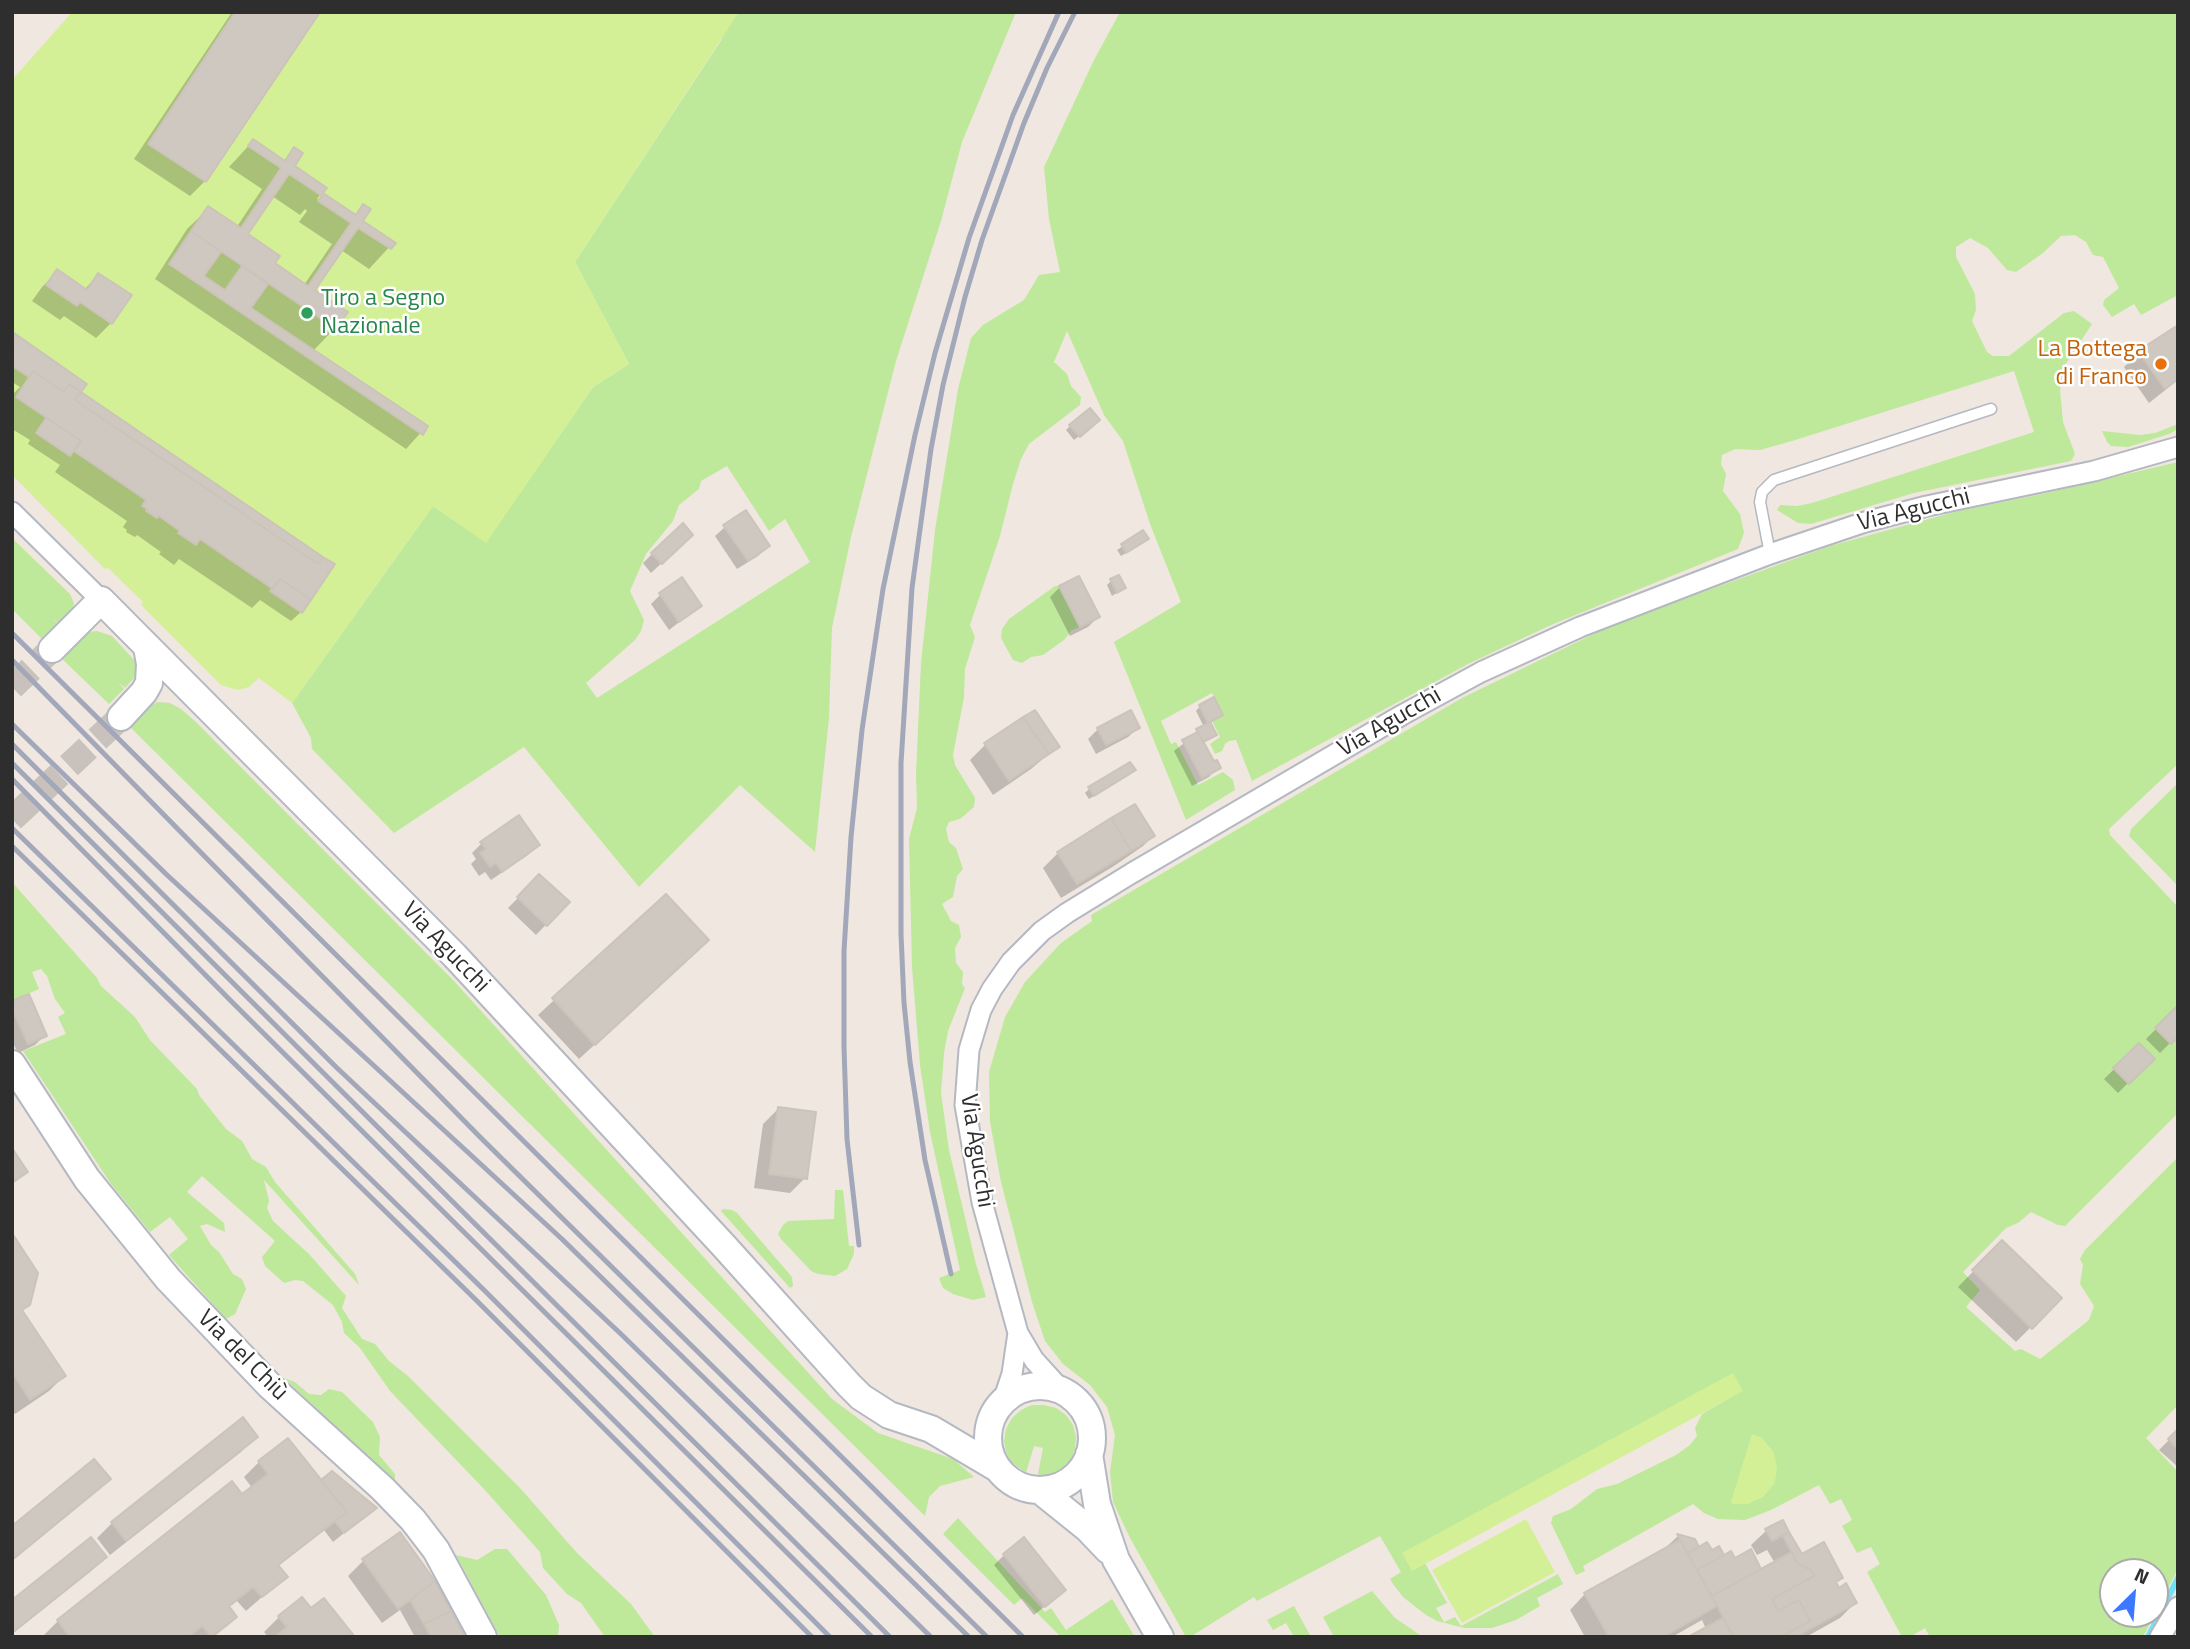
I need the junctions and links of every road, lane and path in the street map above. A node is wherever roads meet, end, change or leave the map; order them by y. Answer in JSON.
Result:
{"nodes":[{"id":1,"x":1991,"y":409,"type":"dead end"},
{"id":2,"x":2178,"y":447,"type":"edge"},
{"id":3,"x":12,"y":512,"type":"edge"},
{"id":4,"x":1770,"y":554,"type":"junction"},
{"id":5,"x":101,"y":600,"type":"junction"},
{"id":6,"x":147,"y":647,"type":"junction"},
{"id":7,"x":52,"y":649,"type":"tunnel mouth"},
{"id":8,"x":144,"y":692,"type":"junction"},
{"id":9,"x":196,"y":696,"type":"junction"},
{"id":10,"x":121,"y":717,"type":"tunnel mouth"},
{"id":11,"x":12,"y":1064,"type":"edge"},
{"id":12,"x":1018,"y":1333,"type":"junction"},
{"id":13,"x":1063,"y":1392,"type":"junction"},
{"id":14,"x":999,"y":1406,"type":"junction"},
{"id":15,"x":931,"y":1429,"type":"junction"},
{"id":16,"x":1089,"y":1454,"type":"junction"},
{"id":17,"x":997,"y":1468,"type":"junction"},
{"id":18,"x":1041,"y":1491,"type":"junction"},
{"id":19,"x":1115,"y":1560,"type":"junction"},
{"id":20,"x":2178,"y":1607,"type":"edge"},
{"id":21,"x":483,"y":1637,"type":"edge"},
{"id":22,"x":1160,"y":1637,"type":"edge"},
{"id":23,"x":2160,"y":1637,"type":"edge"}],
"edges":[{"from":1,"to":4,"type":"lane"},
{"from":2,"to":4,"type":"street","name":"Via Agucchi"},
{"from":3,"to":5,"type":"street","name":"Via Agucchi"},
{"from":4,"to":12,"type":"street","name":"Via Agucchi"},
{"from":5,"to":6,"type":"street","name":"Via Agucchi"},
{"from":5,"to":7,"type":"street"},
{"from":6,"to":8,"type":"street"},
{"from":6,"to":9,"type":"street","name":"Via Agucchi"},
{"from":8,"to":9,"type":"street"},
{"from":8,"to":10,"type":"street"},
{"from":9,"to":15,"type":"street","name":"Via Agucchi"},
{"from":11,"to":21,"type":"street","name":"Via del Chiù"},
{"from":12,"to":13,"type":"street","name":"Via Agucchi"},
{"from":12,"to":14,"type":"street","name":"Via Agucchi"},
{"from":13,"to":14,"type":"street"},
{"from":13,"to":16,"type":"street"},
{"from":14,"to":15,"type":"street","name":"Via Agucchi"},
{"from":14,"to":17,"type":"street"},
{"from":15,"to":17,"type":"street","name":"Via Agucchi"},
{"from":16,"to":18,"type":"street"},
{"from":16,"to":19,"type":"street"},
{"from":17,"to":18,"type":"street"},
{"from":18,"to":19,"type":"street"},
{"from":19,"to":22,"type":"street"},
{"from":20,"to":23,"type":"street"}]}
